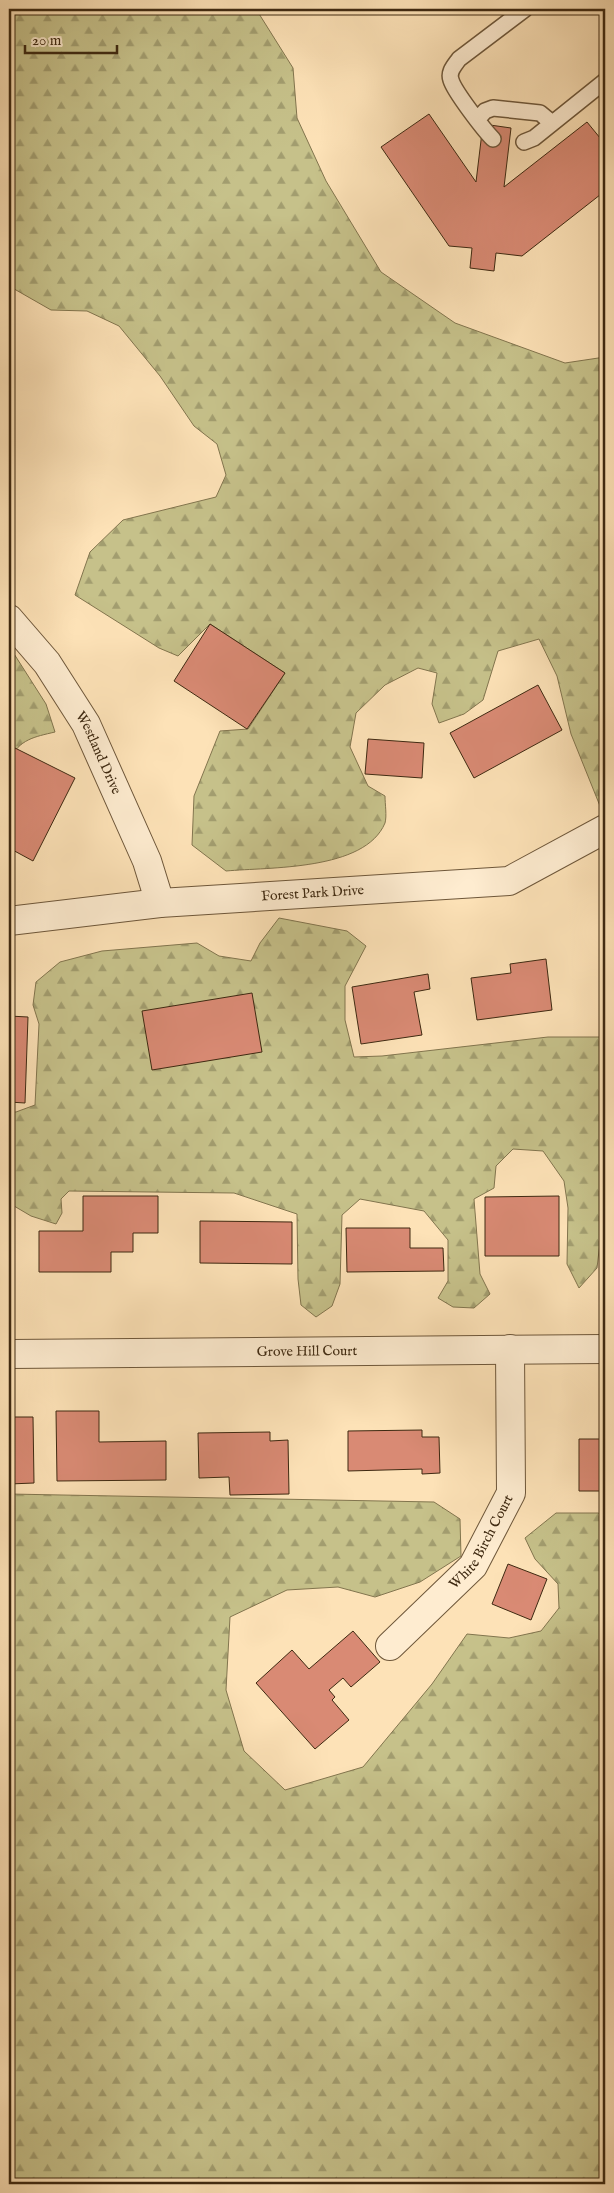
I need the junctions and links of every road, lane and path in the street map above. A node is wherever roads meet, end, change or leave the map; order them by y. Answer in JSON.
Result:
{"nodes":[{"id":1,"x":525,"y":9,"type":"edge"},
{"id":2,"x":605,"y":81,"type":"edge"},
{"id":3,"x":477,"y":120,"type":"junction"},
{"id":4,"x":552,"y":123,"type":"junction"},
{"id":5,"x":493,"y":139,"type":"dead end"},
{"id":6,"x":524,"y":142,"type":"dead end"},
{"id":7,"x":9,"y":619,"type":"edge"},
{"id":8,"x":605,"y":829,"type":"edge"},
{"id":9,"x":160,"y":903,"type":"junction"},
{"id":10,"x":9,"y":921,"type":"edge"},
{"id":11,"x":510,"y":1349,"type":"junction"},
{"id":12,"x":605,"y":1349,"type":"edge"},
{"id":13,"x":9,"y":1354,"type":"edge"},
{"id":14,"x":390,"y":1646,"type":"dead end"}],
"edges":[{"from":1,"to":3,"type":"lane"},
{"from":2,"to":4,"type":"lane"},
{"from":3,"to":4,"type":"lane"},
{"from":3,"to":5,"type":"lane"},
{"from":4,"to":6,"type":"lane"},
{"from":7,"to":9,"type":"street","name":"Westland Drive"},
{"from":8,"to":9,"type":"street","name":"Forest Park Drive"},
{"from":9,"to":10,"type":"street","name":"Forest Park Drive"},
{"from":11,"to":12,"type":"street","name":"Grove Hill Court"},
{"from":11,"to":13,"type":"street","name":"Grove Hill Court"},
{"from":11,"to":14,"type":"street","name":"White Birch Court"}]}
